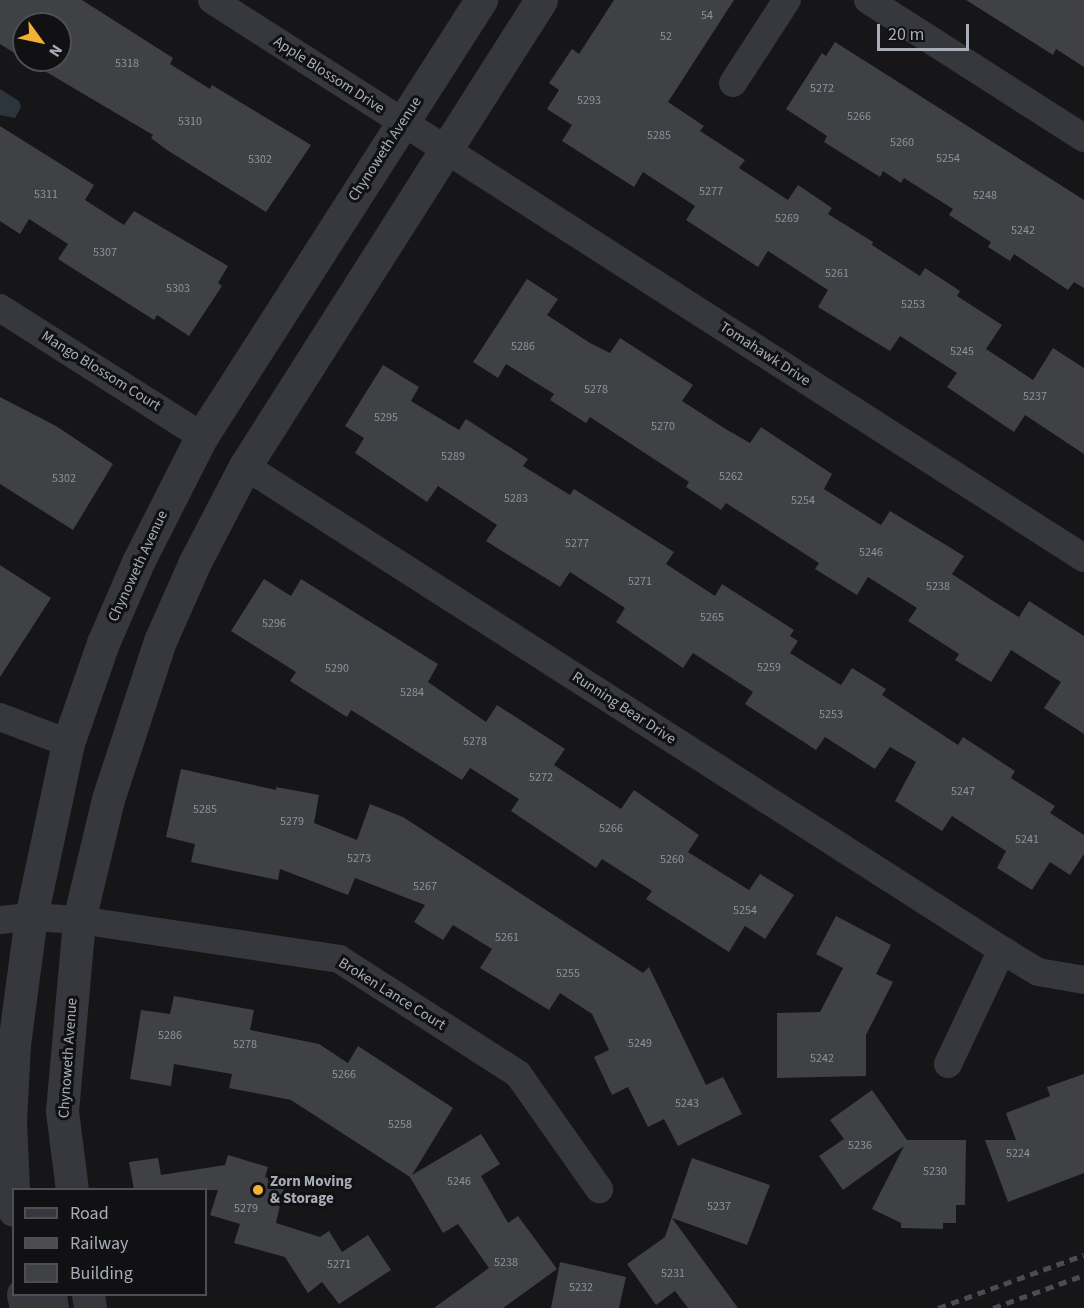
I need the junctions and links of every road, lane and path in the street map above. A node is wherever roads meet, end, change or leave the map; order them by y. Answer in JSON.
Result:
{"nodes":[{"id":1,"x":212,"y":0,"type":"edge"},
{"id":2,"x":481,"y":0,"type":"edge"},
{"id":3,"x":541,"y":0,"type":"edge"},
{"id":4,"x":787,"y":0,"type":"edge"},
{"id":5,"x":868,"y":0,"type":"edge"},
{"id":6,"x":733,"y":83,"type":"dead end"},
{"id":7,"x":403,"y":122,"type":"junction"},
{"id":8,"x":1084,"y":138,"type":"edge"},
{"id":9,"x":447,"y":149,"type":"junction"},
{"id":10,"x":0,"y":308,"type":"edge"},
{"id":11,"x":202,"y":436,"type":"junction"},
{"id":12,"x":245,"y":466,"type":"junction"},
{"id":13,"x":1084,"y":558,"type":"edge"},
{"id":14,"x":0,"y":717,"type":"edge"},
{"id":15,"x":68,"y":743,"type":"junction"},
{"id":16,"x":16,"y":918,"type":"edge"},
{"id":17,"x":79,"y":920,"type":"junction"},
{"id":18,"x":1002,"y":950,"type":"junction"},
{"id":19,"x":1084,"y":980,"type":"edge"},
{"id":20,"x":7,"y":1033,"type":"edge"},
{"id":21,"x":948,"y":1064,"type":"dead end"},
{"id":22,"x":10,"y":1122,"type":"junction"},
{"id":23,"x":13,"y":1188,"type":"edge"},
{"id":24,"x":35,"y":1188,"type":"edge"},
{"id":25,"x":72,"y":1188,"type":"edge"},
{"id":26,"x":599,"y":1189,"type":"dead end"}],
"edges":[{"from":1,"to":7,"type":"street","name":"Apple Blossom Drive"},
{"from":2,"to":7,"type":"street","name":"Chynoweth Avenue"},
{"from":3,"to":9,"type":"street","name":"Chynoweth Avenue"},
{"from":4,"to":6,"type":"street"},
{"from":5,"to":8,"type":"street"},
{"from":7,"to":9,"type":"street","name":"Apple Blossom Drive"},
{"from":7,"to":11,"type":"street","name":"Chynoweth Avenue"},
{"from":9,"to":12,"type":"street","name":"Chynoweth Avenue"},
{"from":9,"to":13,"type":"street","name":"Tomahawk Drive"},
{"from":10,"to":11,"type":"street","name":"Mango Blossom Court"},
{"from":11,"to":15,"type":"street","name":"Chynoweth Avenue"},
{"from":12,"to":17,"type":"street","name":"Chynoweth Avenue"},
{"from":12,"to":18,"type":"street","name":"Running Bear Drive"},
{"from":14,"to":15,"type":"street"},
{"from":15,"to":16,"type":"street","name":"Chynoweth Avenue"},
{"from":16,"to":17,"type":"street","name":"Broken Lance Court"},
{"from":16,"to":20,"type":"street","name":"Chynoweth Avenue"},
{"from":17,"to":25,"type":"street","name":"Chynoweth Avenue"},
{"from":17,"to":26,"type":"street","name":"Broken Lance Court"},
{"from":18,"to":19,"type":"street","name":"Running Bear Drive"},
{"from":18,"to":21,"type":"street"},
{"from":20,"to":22,"type":"street","name":"Chynoweth Avenue"},
{"from":22,"to":23,"type":"street","name":"Chynoweth Avenue"},
{"from":22,"to":24,"type":"street"}]}
